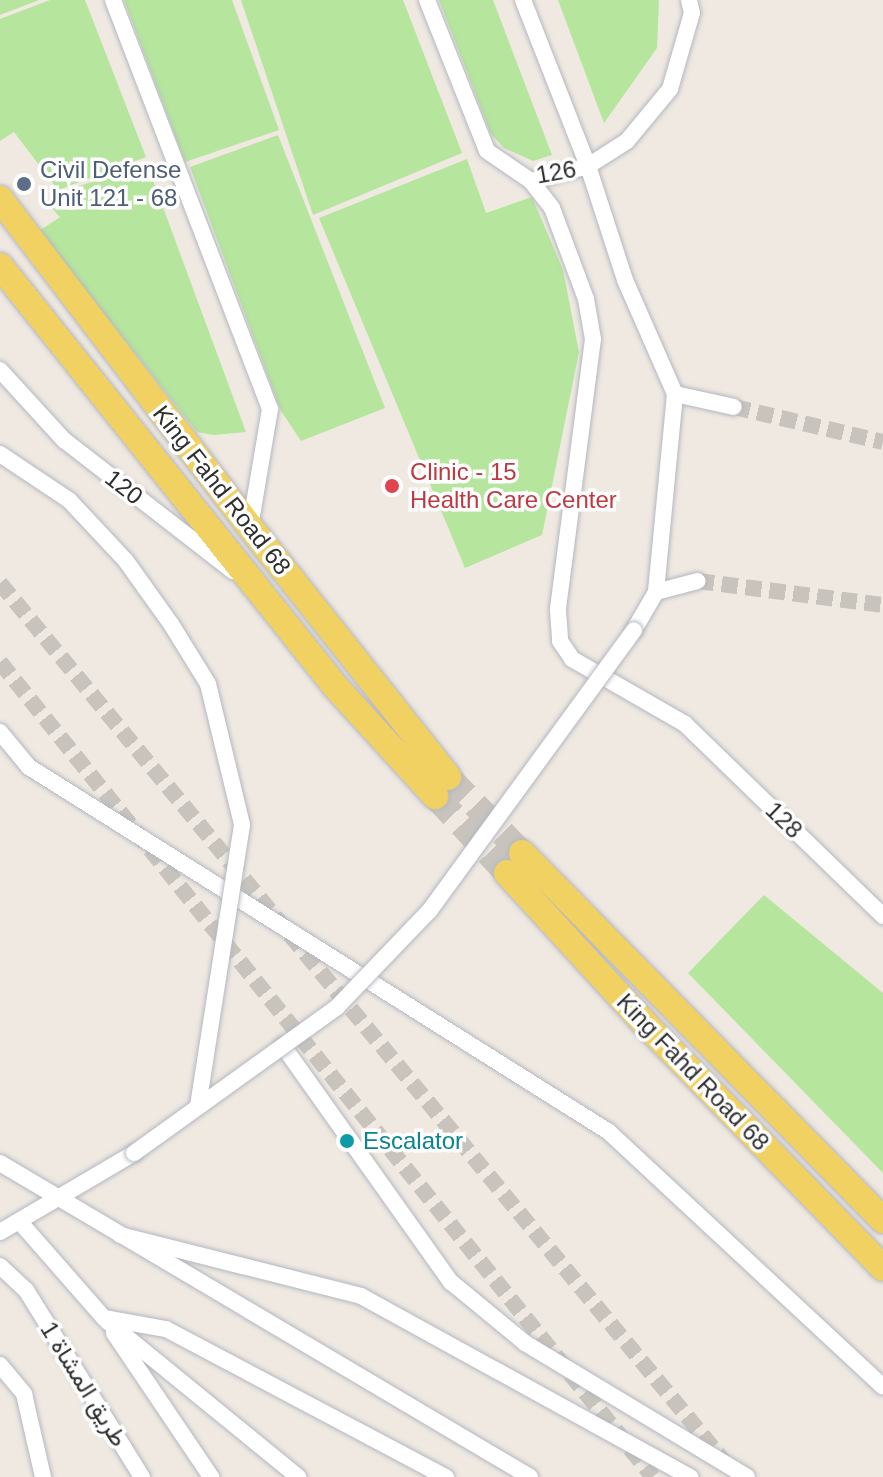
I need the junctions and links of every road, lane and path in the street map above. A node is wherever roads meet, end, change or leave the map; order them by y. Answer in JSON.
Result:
{"nodes":[{"id":1,"x":113,"y":0,"type":"edge"},
{"id":2,"x":427,"y":0,"type":"edge"},
{"id":3,"x":523,"y":0,"type":"edge"},
{"id":4,"x":689,"y":0,"type":"edge"},
{"id":5,"x":588,"y":166,"type":"junction"},
{"id":6,"x":531,"y":181,"type":"junction"},
{"id":7,"x":0,"y":199,"type":"edge"},
{"id":8,"x":0,"y":266,"type":"edge"},
{"id":9,"x":0,"y":370,"type":"edge"},
{"id":10,"x":675,"y":394,"type":"junction"},
{"id":11,"x":734,"y":407,"type":"tunnel mouth"},
{"id":12,"x":0,"y":454,"type":"edge"},
{"id":13,"x":250,"y":527,"type":"junction"},
{"id":14,"x":698,"y":581,"type":"tunnel mouth"},
{"id":15,"x":259,"y":592,"type":"junction"},
{"id":16,"x":656,"y":592,"type":"junction"},
{"id":17,"x":0,"y":732,"type":"edge"},
{"id":18,"x":883,"y":916,"type":"edge"},
{"id":19,"x":283,"y":1046,"type":"junction"},
{"id":20,"x":198,"y":1107,"type":"junction"},
{"id":21,"x":0,"y":1163,"type":"edge"},
{"id":22,"x":883,"y":1220,"type":"edge"},
{"id":23,"x":19,"y":1221,"type":"junction"},
{"id":24,"x":0,"y":1232,"type":"edge"},
{"id":25,"x":120,"y":1235,"type":"junction"},
{"id":26,"x":0,"y":1266,"type":"edge"},
{"id":27,"x":883,"y":1268,"type":"edge"},
{"id":28,"x":104,"y":1318,"type":"junction"},
{"id":29,"x":0,"y":1365,"type":"edge"},
{"id":30,"x":883,"y":1387,"type":"edge"},
{"id":31,"x":43,"y":1477,"type":"edge"},
{"id":32,"x":142,"y":1477,"type":"edge"},
{"id":33,"x":211,"y":1477,"type":"edge"},
{"id":34,"x":298,"y":1477,"type":"edge"},
{"id":35,"x":446,"y":1477,"type":"edge"},
{"id":36,"x":530,"y":1477,"type":"edge"},
{"id":37,"x":690,"y":1477,"type":"edge"},
{"id":38,"x":747,"y":1477,"type":"edge"}],
"edges":[{"from":1,"to":13,"type":"street"},
{"from":2,"to":6,"type":"street","name":"126"},
{"from":3,"to":5,"type":"street"},
{"from":4,"to":5,"type":"street","name":"126"},
{"from":5,"to":6,"type":"street","name":"126"},
{"from":5,"to":10,"type":"street"},
{"from":6,"to":18,"type":"street","name":"128"},
{"from":7,"to":13,"type":"main road","name":"King Fahd Road 68"},
{"from":8,"to":15,"type":"main road","name":"King Fahd Road 68"},
{"from":9,"to":15,"type":"street","name":"120"},
{"from":10,"to":11,"type":"street"},
{"from":10,"to":16,"type":"street"},
{"from":12,"to":20,"type":"street","bridge":true},
{"from":13,"to":15,"type":"main road","name":"King Fahd Road 68"},
{"from":14,"to":16,"type":"street"},
{"from":16,"to":19,"type":"street","bridge":true},
{"from":17,"to":30,"type":"street"},
{"from":19,"to":20,"type":"street","bridge":true},
{"from":19,"to":38,"type":"street"},
{"from":20,"to":23,"type":"street","bridge":true},
{"from":21,"to":25,"type":"street"},
{"from":22,"to":27,"type":"main road","name":"King Fahd Road 68"},
{"from":23,"to":24,"type":"street"},
{"from":23,"to":28,"type":"street"},
{"from":25,"to":36,"type":"street"},
{"from":25,"to":37,"type":"street"},
{"from":26,"to":32,"type":"street","name":"طريق المشاة 1"},
{"from":28,"to":33,"type":"street"},
{"from":28,"to":34,"type":"street"},
{"from":28,"to":35,"type":"street"},
{"from":29,"to":31,"type":"street"}]}
